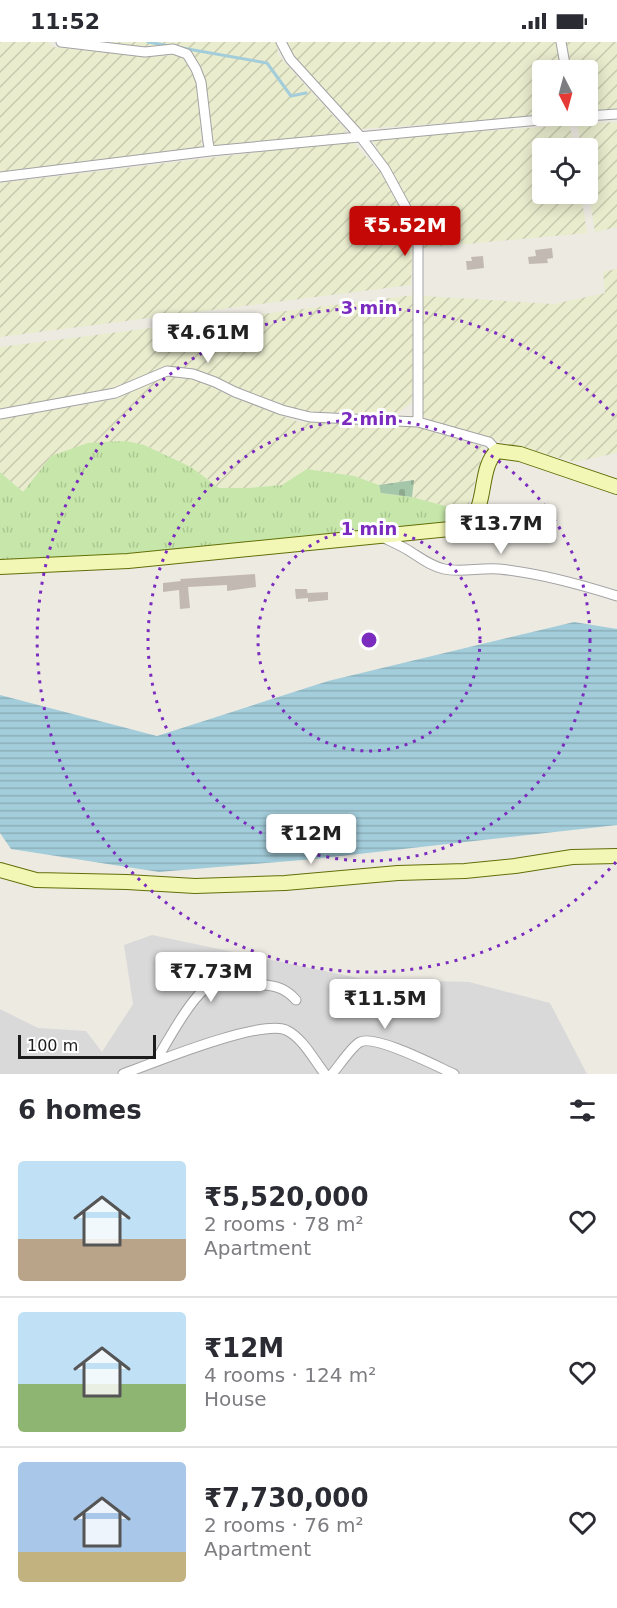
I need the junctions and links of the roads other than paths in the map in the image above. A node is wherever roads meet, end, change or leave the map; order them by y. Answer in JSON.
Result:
{"nodes":[{"id":1,"x":61,"y":42,"type":"edge"},
{"id":2,"x":281,"y":42,"type":"edge"},
{"id":3,"x":561,"y":42,"type":"edge"},
{"id":4,"x":564,"y":60,"type":"edge"},
{"id":5,"x":617,"y":114,"type":"edge"},
{"id":6,"x":598,"y":115,"type":"edge"},
{"id":7,"x":532,"y":120,"type":"edge"},
{"id":8,"x":360,"y":136,"type":"junction"},
{"id":9,"x":210,"y":151,"type":"junction"},
{"id":10,"x":0,"y":177,"type":"edge"},
{"id":11,"x":0,"y":414,"type":"edge"},
{"id":12,"x":418,"y":422,"type":"junction"},
{"id":13,"x":497,"y":451,"type":"junction"},
{"id":14,"x":617,"y":487,"type":"edge"},
{"id":15,"x":380,"y":536,"type":"junction"},
{"id":16,"x":0,"y":567,"type":"edge"},
{"id":17,"x":617,"y":596,"type":"edge"},
{"id":18,"x":617,"y":856,"type":"edge"},
{"id":19,"x":0,"y":870,"type":"edge"},
{"id":20,"x":296,"y":1000,"type":"dead end"},
{"id":21,"x":155,"y":1062,"type":"junction"},
{"id":22,"x":123,"y":1074,"type":"edge"},
{"id":23,"x":325,"y":1074,"type":"edge"},
{"id":24,"x":332,"y":1074,"type":"edge"},
{"id":25,"x":454,"y":1074,"type":"edge"}],
"edges":[{"from":1,"to":9,"type":"street"},
{"from":2,"to":8,"type":"street"},
{"from":3,"to":4,"type":"street"},
{"from":5,"to":6,"type":"street"},
{"from":7,"to":8,"type":"street"},
{"from":8,"to":9,"type":"street"},
{"from":8,"to":12,"type":"street"},
{"from":9,"to":10,"type":"street"},
{"from":11,"to":12,"type":"street"},
{"from":12,"to":13,"type":"street"},
{"from":13,"to":14,"type":"main road"},
{"from":13,"to":15,"type":"main road"},
{"from":15,"to":16,"type":"main road"},
{"from":15,"to":17,"type":"street"},
{"from":18,"to":19,"type":"main road"},
{"from":20,"to":21,"type":"street"},
{"from":21,"to":22,"type":"street"},
{"from":21,"to":23,"type":"street"},
{"from":24,"to":25,"type":"street"}]}
